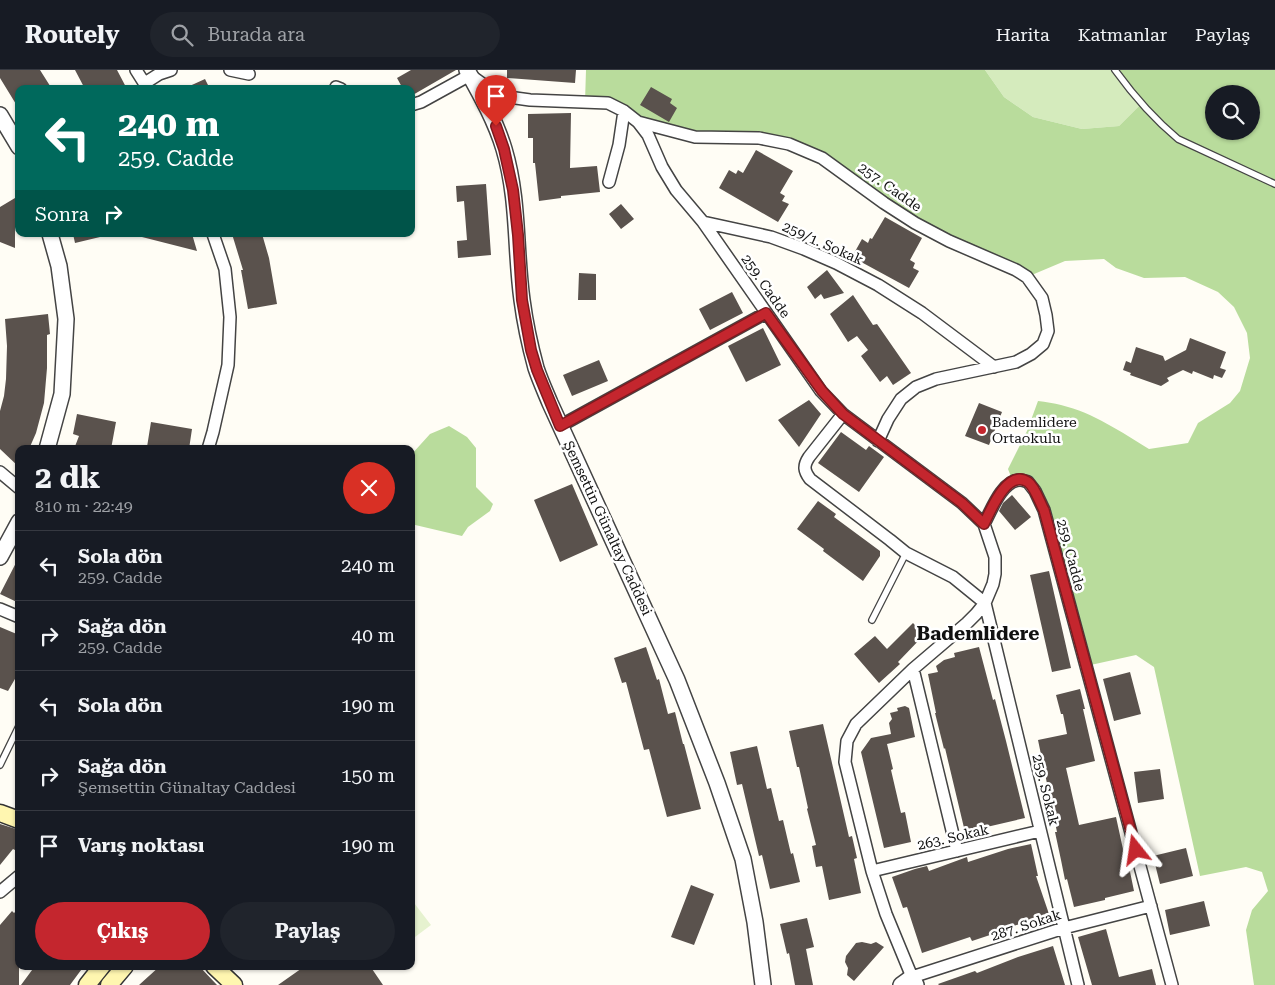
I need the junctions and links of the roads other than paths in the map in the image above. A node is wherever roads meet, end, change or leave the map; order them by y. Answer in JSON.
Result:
{"nodes":[{"id":1,"x":136,"y":70,"type":"edge"},
{"id":2,"x":171,"y":70,"type":"edge"},
{"id":3,"x":230,"y":70,"type":"edge"},
{"id":4,"x":1115,"y":70,"type":"edge"},
{"id":5,"x":468,"y":73,"type":"edge"},
{"id":6,"x":249,"y":74,"type":"dead end"},
{"id":7,"x":145,"y":85,"type":"edge"},
{"id":8,"x":147,"y":85,"type":"edge"},
{"id":9,"x":415,"y":104,"type":"edge"},
{"id":10,"x":624,"y":111,"type":"junction"},
{"id":11,"x":0,"y":115,"type":"edge"},
{"id":12,"x":638,"y":122,"type":"junction"},
{"id":13,"x":15,"y":140,"type":"edge"},
{"id":14,"x":610,"y":182,"type":"dead end"},
{"id":15,"x":1275,"y":184,"type":"edge"},
{"id":16,"x":703,"y":222,"type":"junction"},
{"id":17,"x":51,"y":237,"type":"edge"},
{"id":18,"x":214,"y":237,"type":"edge"},
{"id":19,"x":766,"y":313,"type":"junction"},
{"id":20,"x":994,"y":366,"type":"junction"},
{"id":21,"x":843,"y":414,"type":"junction"},
{"id":22,"x":560,"y":426,"type":"junction"},
{"id":23,"x":878,"y":441,"type":"junction"},
{"id":24,"x":48,"y":445,"type":"edge"},
{"id":25,"x":209,"y":445,"type":"edge"},
{"id":26,"x":0,"y":472,"type":"edge"},
{"id":27,"x":15,"y":485,"type":"edge"},
{"id":28,"x":984,"y":524,"type":"junction"},
{"id":29,"x":15,"y":529,"type":"edge"},
{"id":30,"x":906,"y":553,"type":"junction"},
{"id":31,"x":0,"y":557,"type":"edge"},
{"id":32,"x":985,"y":603,"type":"junction"},
{"id":33,"x":0,"y":609,"type":"edge"},
{"id":34,"x":15,"y":615,"type":"edge"},
{"id":35,"x":872,"y":620,"type":"dead end"},
{"id":36,"x":913,"y":669,"type":"junction"},
{"id":37,"x":15,"y":734,"type":"edge"},
{"id":38,"x":0,"y":765,"type":"edge"},
{"id":39,"x":0,"y":812,"type":"edge"},
{"id":40,"x":15,"y":818,"type":"edge"},
{"id":41,"x":1040,"y":831,"type":"junction"},
{"id":42,"x":957,"y":851,"type":"junction"},
{"id":43,"x":872,"y":871,"type":"junction"},
{"id":44,"x":15,"y":879,"type":"edge"},
{"id":45,"x":0,"y":892,"type":"edge"},
{"id":46,"x":1151,"y":906,"type":"junction"},
{"id":47,"x":1064,"y":928,"type":"junction"},
{"id":48,"x":99,"y":970,"type":"edge"},
{"id":49,"x":122,"y":970,"type":"edge"},
{"id":50,"x":218,"y":970,"type":"edge"},
{"id":51,"x":909,"y":982,"type":"edge"},
{"id":52,"x":86,"y":985,"type":"edge"},
{"id":53,"x":109,"y":985,"type":"edge"},
{"id":54,"x":234,"y":985,"type":"edge"},
{"id":55,"x":763,"y":985,"type":"edge"},
{"id":56,"x":1078,"y":985,"type":"edge"},
{"id":57,"x":1172,"y":985,"type":"edge"}],
"edges":[{"from":1,"to":7,"type":"street"},
{"from":2,"to":8,"type":"street"},
{"from":3,"to":6,"type":"street"},
{"from":4,"to":15,"type":"lane"},
{"from":5,"to":9,"type":"street"},
{"from":5,"to":10,"type":"street","name":"257. Cadde"},
{"from":5,"to":22,"type":"street","name":"Şemsettin Günaltay Caddesi"},
{"from":10,"to":12,"type":"street","name":"257. Cadde"},
{"from":10,"to":14,"type":"street"},
{"from":11,"to":13,"type":"street"},
{"from":12,"to":16,"type":"street"},
{"from":12,"to":20,"type":"street","name":"257. Cadde"},
{"from":16,"to":19,"type":"street","name":"259. Cadde"},
{"from":16,"to":20,"type":"street","name":"259/1. Sokak"},
{"from":17,"to":24,"type":"street"},
{"from":18,"to":25,"type":"street"},
{"from":19,"to":21,"type":"street","name":"259. Cadde"},
{"from":19,"to":22,"type":"street"},
{"from":20,"to":23,"type":"street","name":"257. Cadde"},
{"from":21,"to":23,"type":"street","name":"259. Cadde"},
{"from":21,"to":30,"type":"street"},
{"from":22,"to":55,"type":"street","name":"Şemsettin Günaltay Caddesi"},
{"from":23,"to":28,"type":"street","name":"259. Cadde"},
{"from":26,"to":27,"type":"street"},
{"from":28,"to":32,"type":"street"},
{"from":28,"to":46,"type":"street","name":"259. Cadde"},
{"from":29,"to":31,"type":"street"},
{"from":30,"to":32,"type":"street"},
{"from":30,"to":35,"type":"lane"},
{"from":32,"to":36,"type":"street"},
{"from":32,"to":41,"type":"street","name":"259. Sokak"},
{"from":33,"to":34,"type":"street"},
{"from":36,"to":42,"type":"street"},
{"from":36,"to":43,"type":"street"},
{"from":37,"to":38,"type":"lane"},
{"from":39,"to":40,"type":"main road"},
{"from":41,"to":42,"type":"street","name":"263. Sokak"},
{"from":41,"to":47,"type":"street","name":"259. Sokak"},
{"from":42,"to":43,"type":"street","name":"263. Sokak"},
{"from":43,"to":51,"type":"street"},
{"from":44,"to":45,"type":"street"},
{"from":46,"to":47,"type":"street","name":"287. Sokak"},
{"from":46,"to":57,"type":"street"},
{"from":47,"to":51,"type":"street","name":"287. Sokak"},
{"from":47,"to":56,"type":"street","name":"259. Sokak"},
{"from":48,"to":52,"type":"main road"},
{"from":49,"to":53,"type":"main road"},
{"from":50,"to":54,"type":"main road"}]}
